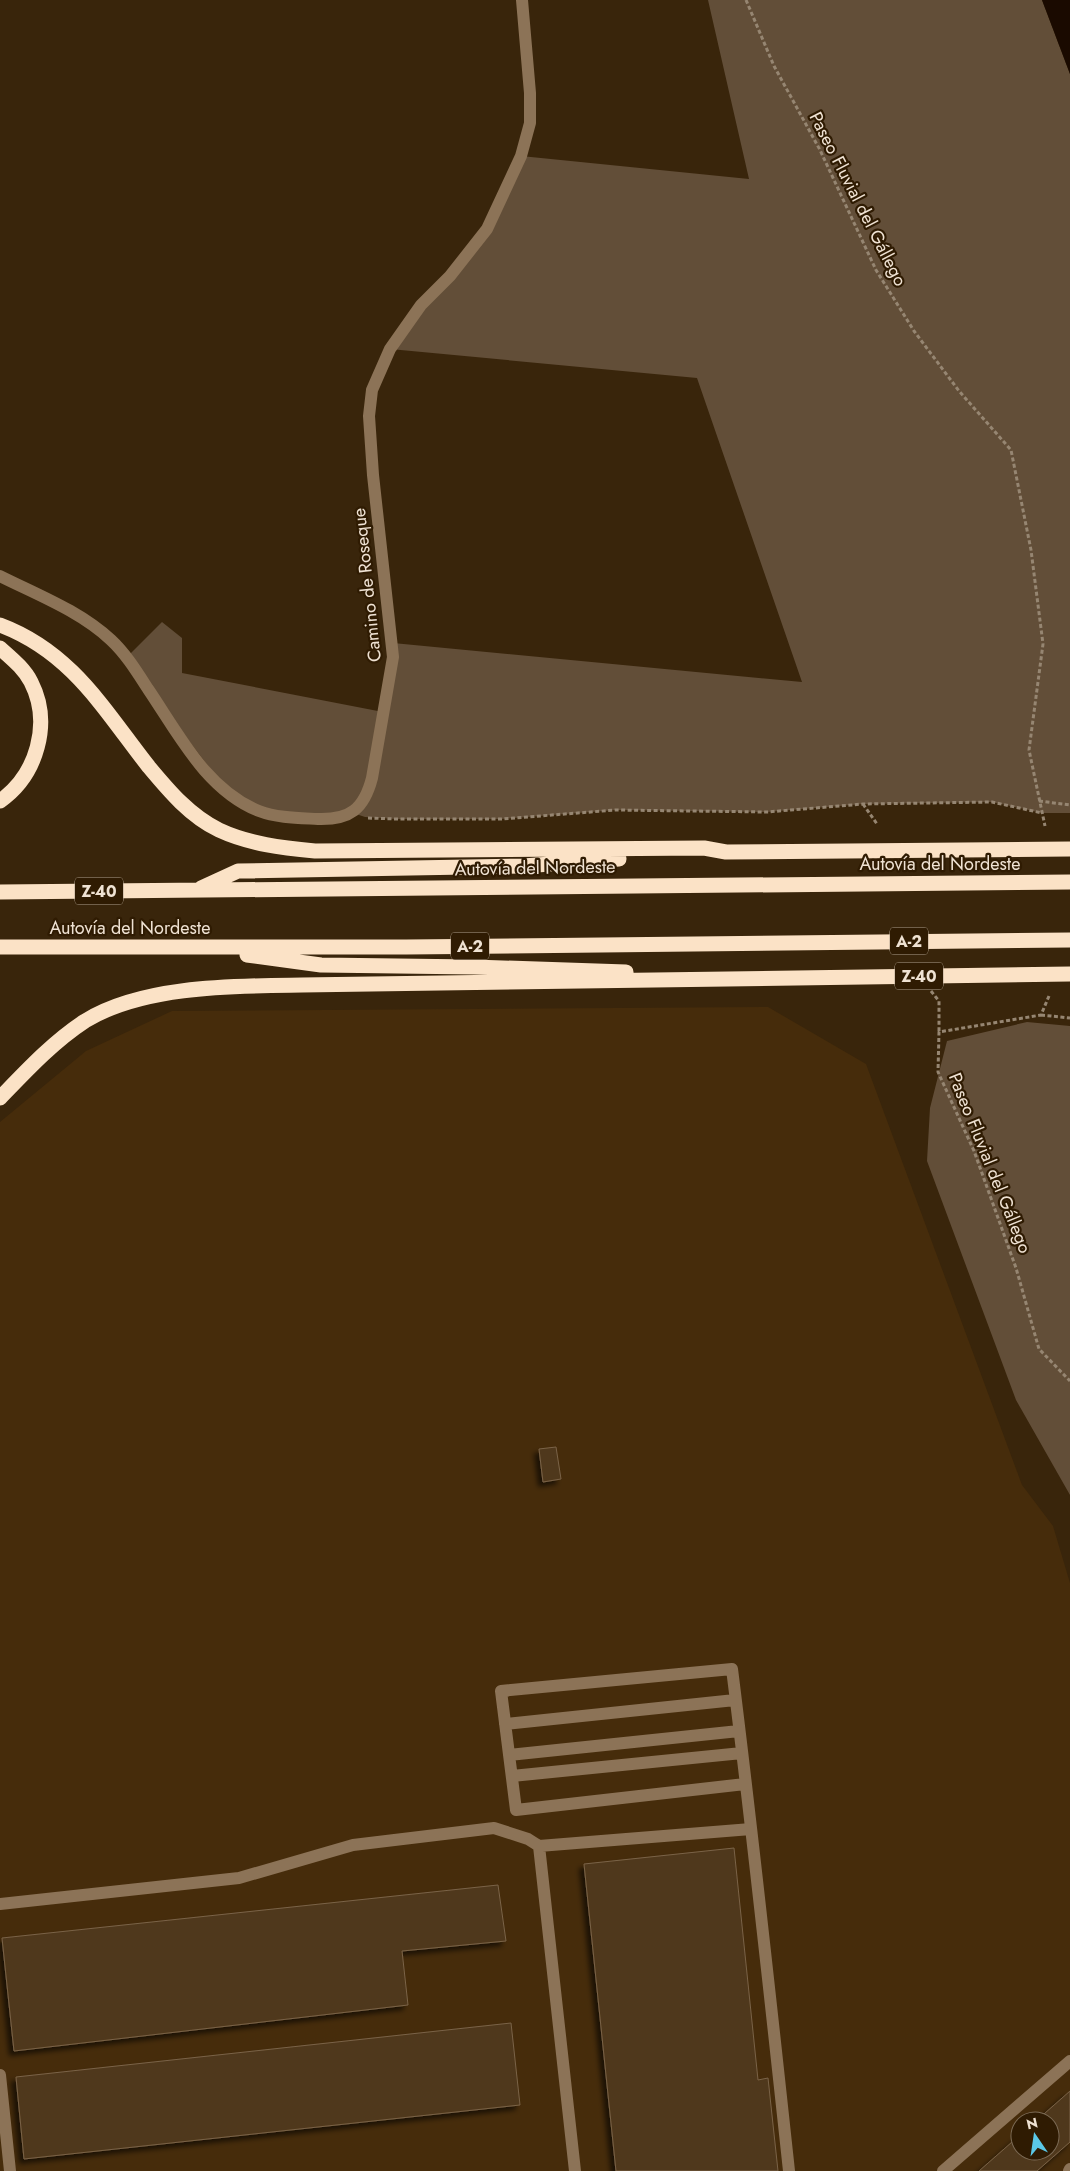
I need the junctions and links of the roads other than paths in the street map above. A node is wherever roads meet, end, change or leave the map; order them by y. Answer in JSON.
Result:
{"nodes":[{"id":1,"x":522,"y":0,"type":"edge"},
{"id":2,"x":0,"y":576,"type":"edge"},
{"id":3,"x":0,"y":625,"type":"edge"},
{"id":4,"x":0,"y":648,"type":"edge"},
{"id":5,"x":0,"y":801,"type":"edge"},
{"id":6,"x":1070,"y":849,"type":"edge"},
{"id":7,"x":726,"y":852,"type":"junction"},
{"id":8,"x":1070,"y":882,"type":"edge"},
{"id":9,"x":198,"y":890,"type":"junction"},
{"id":10,"x":0,"y":892,"type":"edge"},
{"id":11,"x":1070,"y":940,"type":"edge"},
{"id":12,"x":0,"y":947,"type":"edge"},
{"id":13,"x":193,"y":947,"type":"junction"},
{"id":14,"x":1070,"y":974,"type":"edge"},
{"id":15,"x":692,"y":979,"type":"junction"},
{"id":16,"x":0,"y":1098,"type":"edge"},
{"id":17,"x":736,"y":1700,"type":"junction"},
{"id":18,"x":505,"y":1724,"type":"junction"},
{"id":19,"x":739,"y":1731,"type":"junction"},
{"id":20,"x":742,"y":1752,"type":"junction"},
{"id":21,"x":509,"y":1755,"type":"junction"},
{"id":22,"x":512,"y":1776,"type":"junction"},
{"id":23,"x":746,"y":1784,"type":"junction"},
{"id":24,"x":750,"y":1829,"type":"junction"},
{"id":25,"x":539,"y":1846,"type":"junction"},
{"id":26,"x":0,"y":1904,"type":"edge"},
{"id":27,"x":1070,"y":2061,"type":"edge"},
{"id":28,"x":0,"y":2075,"type":"edge"},
{"id":29,"x":10,"y":2171,"type":"edge"},
{"id":30,"x":575,"y":2171,"type":"edge"},
{"id":31,"x":789,"y":2171,"type":"edge"},
{"id":32,"x":944,"y":2171,"type":"edge"}],
"edges":[{"from":1,"to":2,"type":"street","name":"Camino de Roseque"},
{"from":3,"to":7,"type":"highway"},
{"from":4,"to":5,"type":"highway"},
{"from":6,"to":7,"type":"highway"},
{"from":7,"to":9,"type":"highway"},
{"from":8,"to":9,"type":"highway","name":"Autovía del Nordeste"},
{"from":9,"to":10,"type":"highway","name":"Autovía del Nordeste","number":"Z-40"},
{"from":11,"to":13,"type":"highway","name":"Autovía del Nordeste","number":"A-2"},
{"from":12,"to":13,"type":"highway","name":"Autovía del Nordeste","number":"Z-40"},
{"from":13,"to":15,"type":"highway","number":"Z-40"},
{"from":14,"to":15,"type":"highway","number":"Z-40"},
{"from":15,"to":16,"type":"highway"},
{"from":17,"to":18,"type":"street"},
{"from":17,"to":18,"type":"street"},
{"from":17,"to":19,"type":"street"},
{"from":18,"to":21,"type":"street"},
{"from":19,"to":20,"type":"street"},
{"from":19,"to":21,"type":"street"},
{"from":20,"to":22,"type":"street"},
{"from":20,"to":23,"type":"street"},
{"from":21,"to":22,"type":"street"},
{"from":22,"to":23,"type":"street"},
{"from":23,"to":24,"type":"street"},
{"from":24,"to":25,"type":"street"},
{"from":24,"to":31,"type":"street"},
{"from":25,"to":26,"type":"street"},
{"from":25,"to":30,"type":"street"},
{"from":27,"to":32,"type":"street"},
{"from":28,"to":29,"type":"street"}]}
